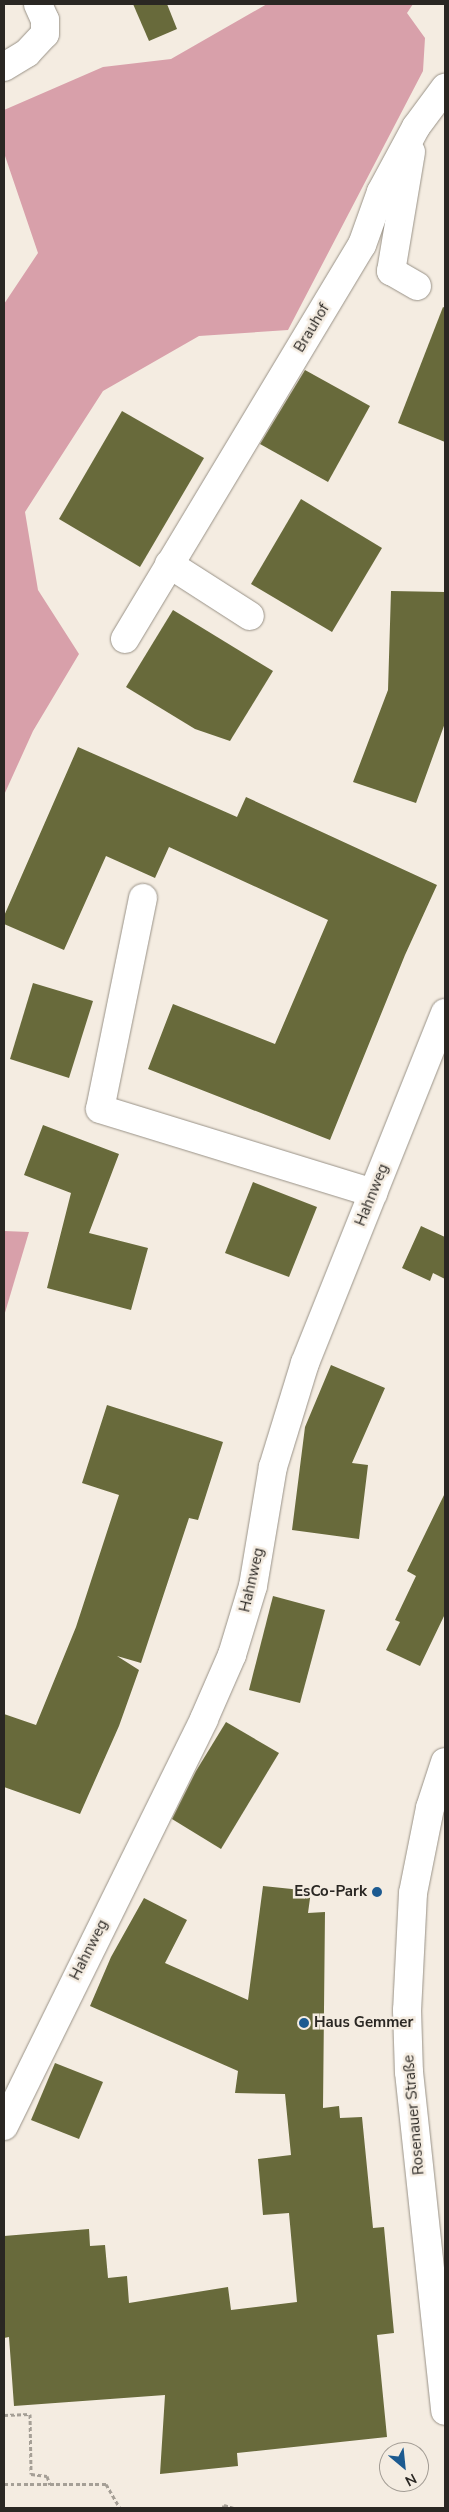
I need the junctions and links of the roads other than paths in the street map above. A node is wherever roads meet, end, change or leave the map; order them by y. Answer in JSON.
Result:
{"nodes":[{"id":1,"x":38,"y":4,"type":"edge"},
{"id":2,"x":4,"y":67,"type":"edge"},
{"id":3,"x":445,"y":88,"type":"edge"},
{"id":4,"x":416,"y":127,"type":"junction"},
{"id":5,"x":417,"y":286,"type":"dead end"},
{"id":6,"x":169,"y":564,"type":"junction"},
{"id":7,"x":250,"y":616,"type":"dead end"},
{"id":8,"x":125,"y":639,"type":"dead end"},
{"id":9,"x":143,"y":898,"type":"dead end"},
{"id":10,"x":445,"y":1013,"type":"edge"},
{"id":11,"x":373,"y":1193,"type":"junction"},
{"id":12,"x":445,"y":1762,"type":"edge"},
{"id":13,"x":4,"y":2126,"type":"edge"},
{"id":14,"x":445,"y":2411,"type":"edge"}],
"edges":[{"from":1,"to":2,"type":"street"},
{"from":3,"to":4,"type":"street","name":"Brauhof"},
{"from":4,"to":5,"type":"street"},
{"from":4,"to":6,"type":"street","name":"Brauhof"},
{"from":6,"to":7,"type":"street"},
{"from":6,"to":8,"type":"street","name":"Brauhof"},
{"from":9,"to":11,"type":"street"},
{"from":10,"to":11,"type":"street","name":"Hahnweg"},
{"from":11,"to":13,"type":"street","name":"Hahnweg"},
{"from":12,"to":14,"type":"street","name":"Rosenauer Straße"}]}
